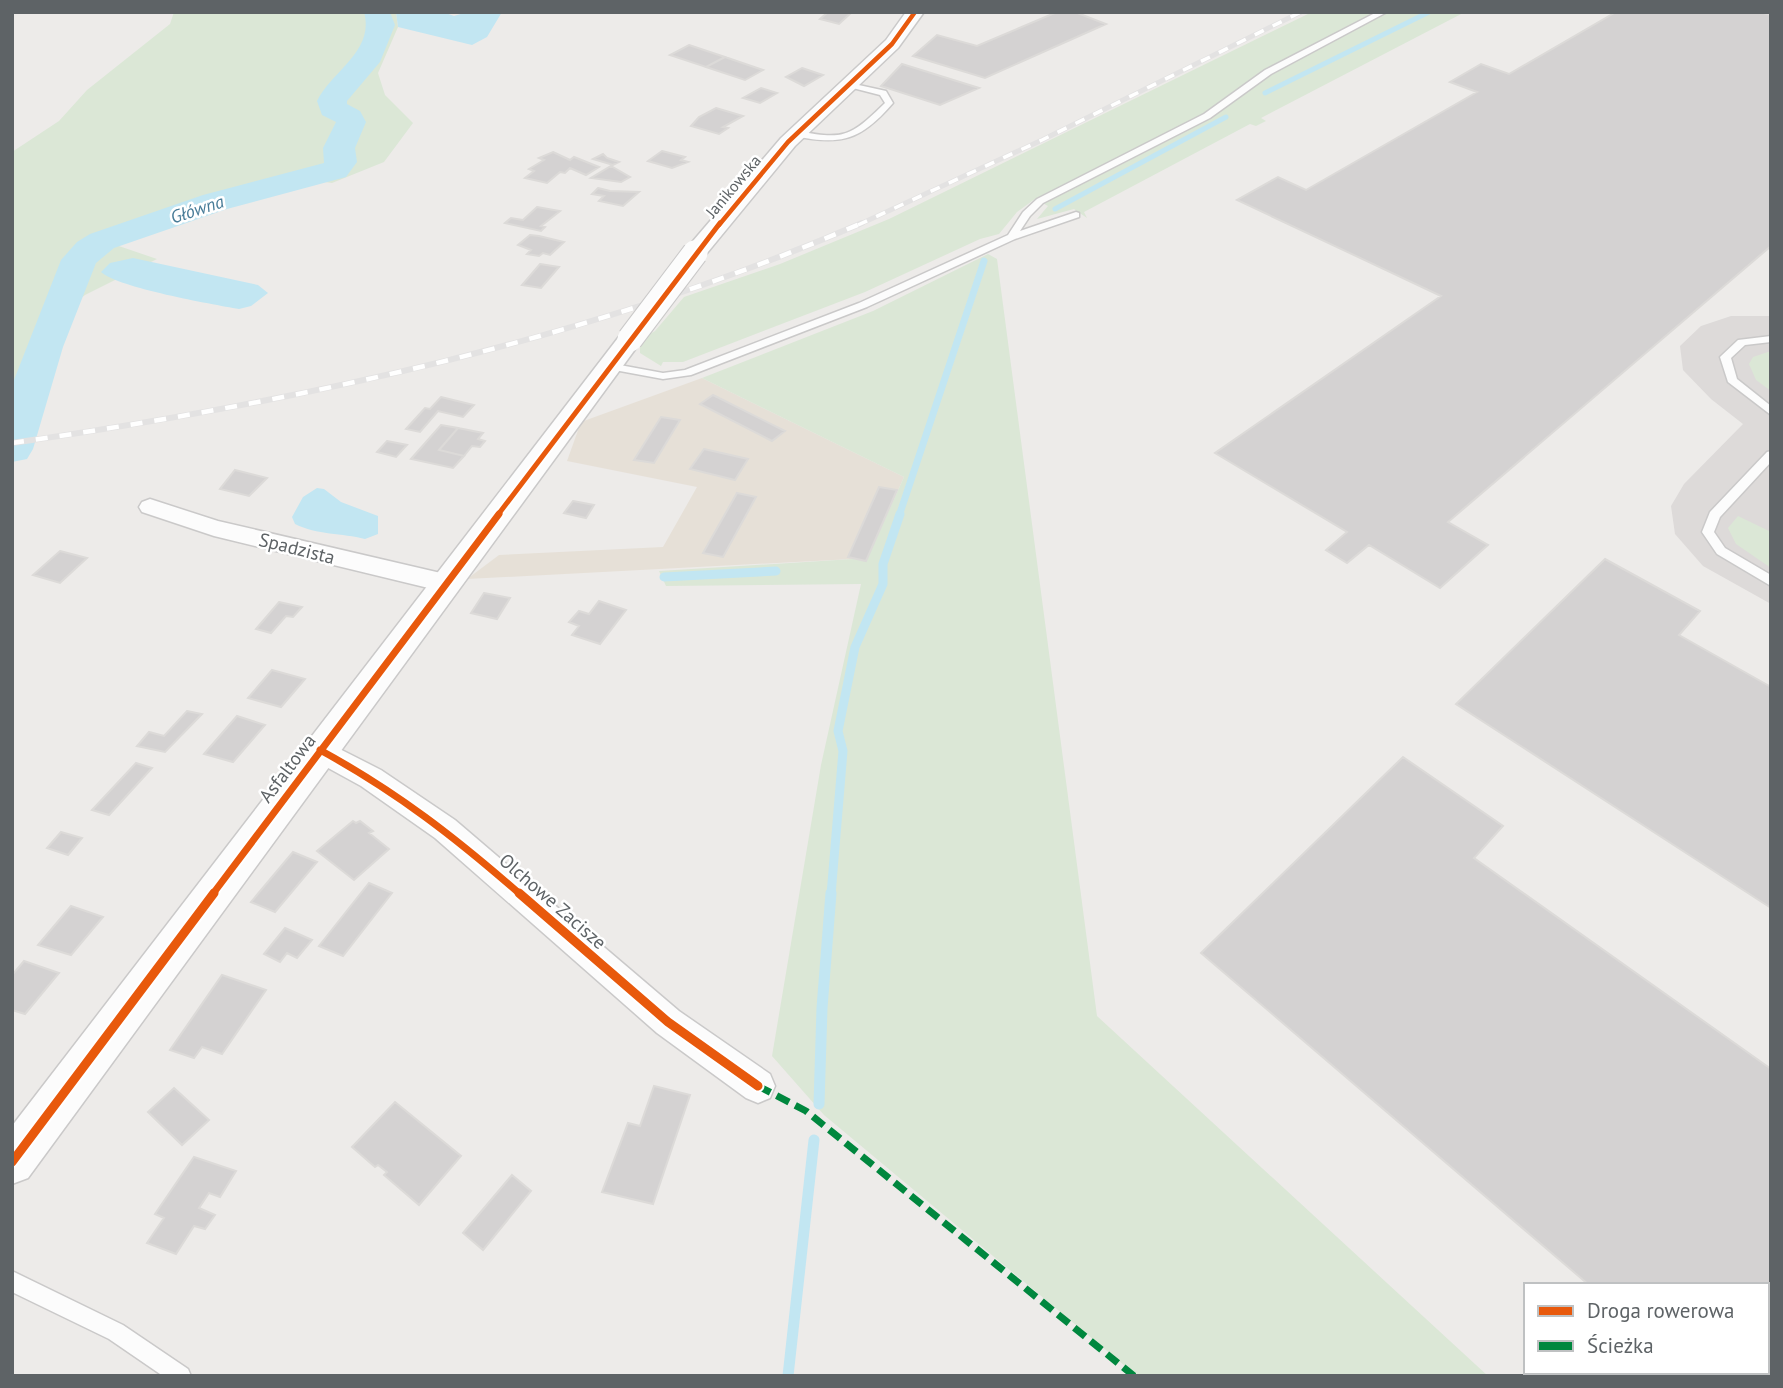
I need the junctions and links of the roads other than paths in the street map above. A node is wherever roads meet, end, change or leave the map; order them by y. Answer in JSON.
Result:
{"nodes":[{"id":1,"x":915,"y":12,"type":"edge"},
{"id":2,"x":1382,"y":12,"type":"edge"},
{"id":3,"x":848,"y":85,"type":"junction"},
{"id":4,"x":797,"y":134,"type":"junction"},
{"id":5,"x":1076,"y":215,"type":"dead end"},
{"id":6,"x":1012,"y":237,"type":"junction"},
{"id":7,"x":1771,"y":339,"type":"edge"},
{"id":8,"x":598,"y":380,"type":"junction"},
{"id":9,"x":1771,"y":412,"type":"edge"},
{"id":10,"x":1771,"y":455,"type":"edge"},
{"id":11,"x":150,"y":507,"type":"dead end"},
{"id":12,"x":1771,"y":581,"type":"edge"},
{"id":13,"x":445,"y":583,"type":"junction"},
{"id":14,"x":320,"y":750,"type":"junction"},
{"id":15,"x":758,"y":1086,"type":"dead end"},
{"id":16,"x":12,"y":1161,"type":"edge"},
{"id":17,"x":12,"y":1281,"type":"edge"},
{"id":18,"x":181,"y":1376,"type":"edge"}],
"edges":[{"from":1,"to":3,"type":"street","name":"Janikowska"},
{"from":2,"to":6,"type":"lane"},
{"from":3,"to":4,"type":"street","name":"Janikowska"},
{"from":3,"to":4,"type":"lane"},
{"from":4,"to":8,"type":"street","name":"Janikowska","bridge":true},
{"from":5,"to":6,"type":"lane"},
{"from":6,"to":8,"type":"lane"},
{"from":7,"to":9,"type":"lane"},
{"from":8,"to":13,"type":"street","name":"Asfaltowa"},
{"from":10,"to":12,"type":"lane"},
{"from":11,"to":13,"type":"street","name":"Spadzista"},
{"from":13,"to":14,"type":"street","name":"Asfaltowa"},
{"from":14,"to":15,"type":"street","name":"Olchowe Zacisze"},
{"from":14,"to":16,"type":"street","name":"Asfaltowa"},
{"from":17,"to":18,"type":"lane"}]}
